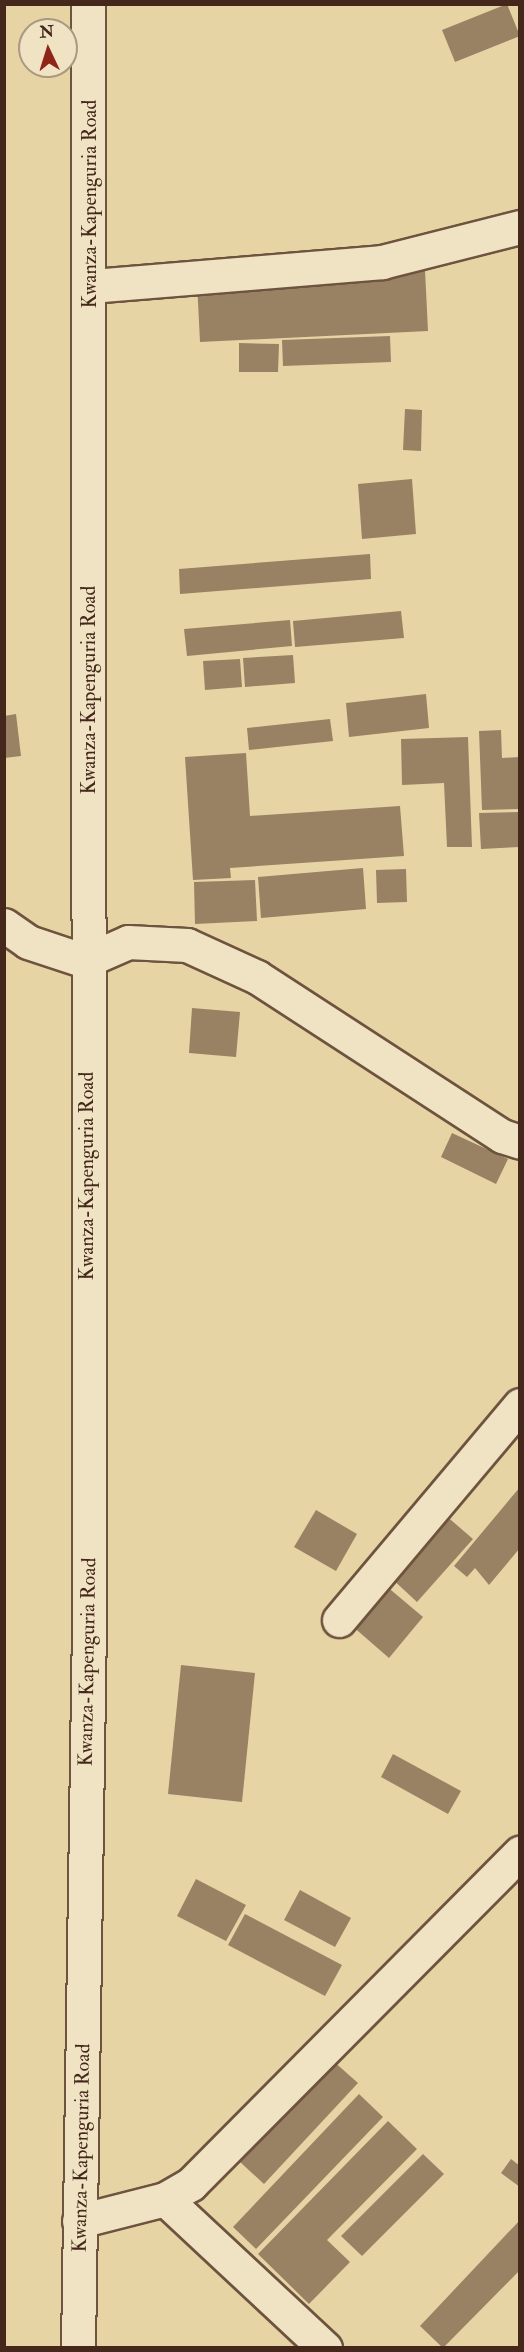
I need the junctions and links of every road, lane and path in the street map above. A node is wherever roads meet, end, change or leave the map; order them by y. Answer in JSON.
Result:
{"nodes":[{"id":1,"x":88,"y":4,"type":"edge"},
{"id":2,"x":519,"y":227,"type":"edge"},
{"id":3,"x":91,"y":286,"type":"junction"},
{"id":4,"x":4,"y":925,"type":"edge"},
{"id":5,"x":85,"y":962,"type":"junction"},
{"id":6,"x":519,"y":1142,"type":"edge"},
{"id":7,"x":519,"y":1405,"type":"edge"},
{"id":8,"x":339,"y":1620,"type":"dead end"},
{"id":9,"x":519,"y":1853,"type":"edge"},
{"id":10,"x":165,"y":2199,"type":"junction"},
{"id":11,"x":80,"y":2221,"type":"junction"},
{"id":12,"x":78,"y":2348,"type":"edge"},
{"id":13,"x":325,"y":2348,"type":"edge"}],
"edges":[{"from":1,"to":3,"type":"street","name":"Kwanza-Kapenguria Road"},
{"from":2,"to":3,"type":"street"},
{"from":3,"to":5,"type":"street","name":"Kwanza-Kapenguria Road"},
{"from":4,"to":5,"type":"street"},
{"from":5,"to":6,"type":"street"},
{"from":5,"to":11,"type":"street","name":"Kwanza-Kapenguria Road"},
{"from":7,"to":8,"type":"street"},
{"from":9,"to":10,"type":"street"},
{"from":10,"to":11,"type":"street"},
{"from":10,"to":13,"type":"street"},
{"from":11,"to":12,"type":"street","name":"Kwanza-Kapenguria Road"}]}
